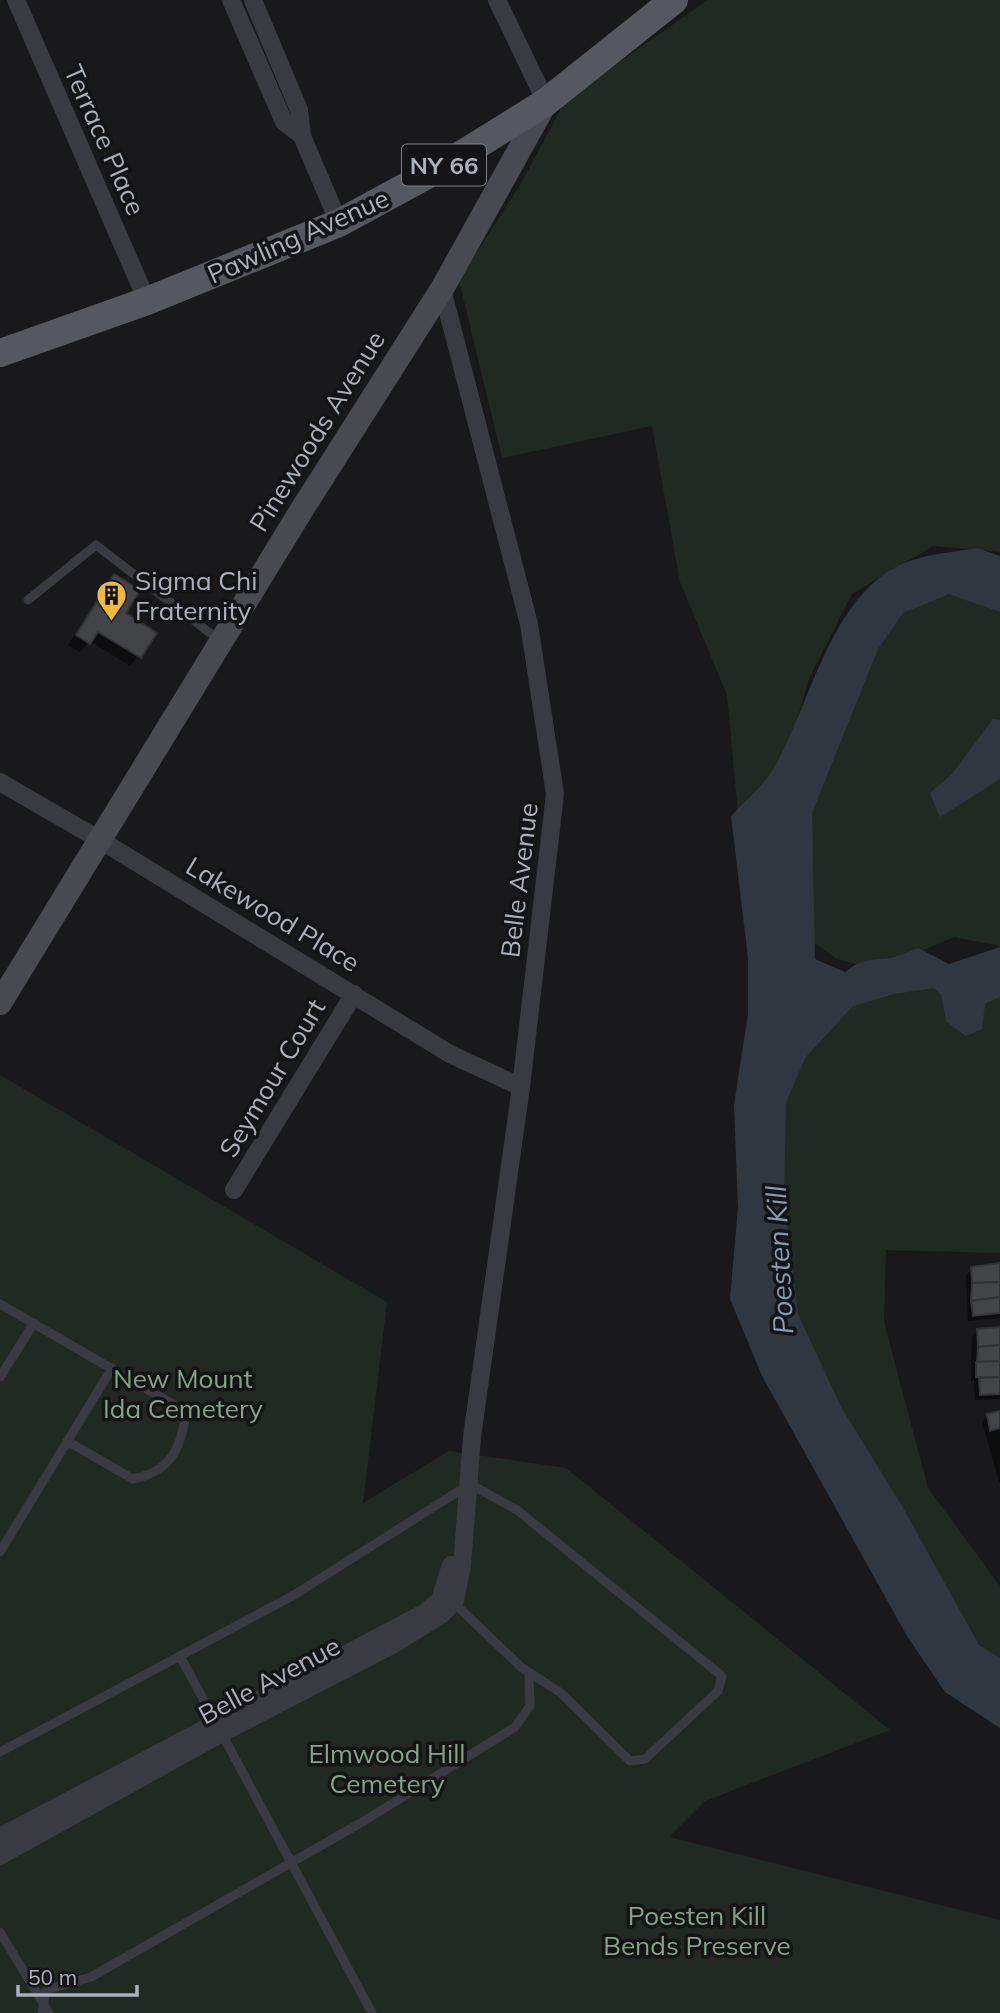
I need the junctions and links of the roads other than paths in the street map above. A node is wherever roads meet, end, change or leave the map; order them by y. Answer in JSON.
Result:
{"nodes":[{"id":1,"x":16,"y":0,"type":"edge"},
{"id":2,"x":231,"y":0,"type":"edge"},
{"id":3,"x":497,"y":0,"type":"edge"},
{"id":4,"x":674,"y":0,"type":"edge"},
{"id":5,"x":255,"y":5,"type":"edge"},
{"id":6,"x":240,"y":19,"type":"junction"},
{"id":7,"x":546,"y":102,"type":"junction"},
{"id":8,"x":302,"y":136,"type":"junction"},
{"id":9,"x":339,"y":223,"type":"junction"},
{"id":10,"x":442,"y":289,"type":"junction"},
{"id":11,"x":147,"y":301,"type":"junction"},
{"id":12,"x":0,"y":353,"type":"edge"},
{"id":13,"x":28,"y":600,"type":"dead end"},
{"id":14,"x":221,"y":642,"type":"junction"},
{"id":15,"x":0,"y":782,"type":"edge"},
{"id":16,"x":100,"y":840,"type":"junction"},
{"id":17,"x":354,"y":994,"type":"junction"},
{"id":18,"x":0,"y":1003,"type":"edge"},
{"id":19,"x":521,"y":1087,"type":"junction"},
{"id":20,"x":234,"y":1190,"type":"dead end"},
{"id":21,"x":0,"y":1304,"type":"edge"},
{"id":22,"x":34,"y":1323,"type":"junction"},
{"id":23,"x":111,"y":1368,"type":"junction"},
{"id":24,"x":0,"y":1377,"type":"edge"},
{"id":25,"x":67,"y":1441,"type":"junction"},
{"id":26,"x":470,"y":1485,"type":"junction"},
{"id":27,"x":0,"y":1552,"type":"edge"},
{"id":28,"x":448,"y":1600,"type":"junction"},
{"id":29,"x":180,"y":1656,"type":"junction"},
{"id":30,"x":530,"y":1673,"type":"junction"},
{"id":31,"x":219,"y":1727,"type":"junction"},
{"id":32,"x":0,"y":1752,"type":"edge"},
{"id":33,"x":0,"y":1837,"type":"edge"},
{"id":34,"x":0,"y":1856,"type":"edge"},
{"id":35,"x":290,"y":1863,"type":"junction"},
{"id":36,"x":0,"y":1932,"type":"edge"},
{"id":37,"x":45,"y":2010,"type":"edge"},
{"id":38,"x":372,"y":2013,"type":"edge"}],
"edges":[{"from":1,"to":11,"type":"street","name":"Terrace Place"},
{"from":2,"to":6,"type":"street"},
{"from":3,"to":7,"type":"street"},
{"from":4,"to":7,"type":"main road","name":"Pawling Avenue","number":"NY 66"},
{"from":5,"to":6,"type":"lane"},
{"from":5,"to":8,"type":"street"},
{"from":6,"to":8,"type":"street"},
{"from":7,"to":9,"type":"main road","name":"Pawling Avenue","number":"NY 66"},
{"from":7,"to":10,"type":"street","name":"Pinewoods Avenue"},
{"from":8,"to":9,"type":"street"},
{"from":9,"to":11,"type":"main road","name":"Pawling Avenue","number":"NY 66"},
{"from":10,"to":14,"type":"street","name":"Pinewoods Avenue"},
{"from":10,"to":19,"type":"street","name":"Belle Avenue"},
{"from":11,"to":12,"type":"main road","name":"Pawling Avenue","number":"NY 66"},
{"from":13,"to":14,"type":"lane"},
{"from":14,"to":16,"type":"street","name":"Pinewoods Avenue"},
{"from":15,"to":16,"type":"street","name":"Lakewood Place"},
{"from":16,"to":17,"type":"street","name":"Lakewood Place"},
{"from":16,"to":18,"type":"street","name":"Pinewoods Avenue"},
{"from":17,"to":19,"type":"street","name":"Lakewood Place"},
{"from":17,"to":20,"type":"street","name":"Seymour Court"},
{"from":19,"to":26,"type":"street","name":"Belle Avenue"},
{"from":21,"to":22,"type":"lane"},
{"from":22,"to":23,"type":"lane"},
{"from":22,"to":24,"type":"lane"},
{"from":23,"to":25,"type":"lane"},
{"from":23,"to":25,"type":"lane"},
{"from":25,"to":27,"type":"lane"},
{"from":26,"to":28,"type":"street","name":"Belle Avenue"},
{"from":26,"to":29,"type":"lane"},
{"from":26,"to":30,"type":"lane"},
{"from":28,"to":30,"type":"lane"},
{"from":28,"to":31,"type":"street","name":"Belle Avenue"},
{"from":29,"to":31,"type":"lane"},
{"from":29,"to":32,"type":"lane"},
{"from":30,"to":35,"type":"lane"},
{"from":31,"to":33,"type":"street","name":"Belle Avenue"},
{"from":31,"to":34,"type":"street","name":"Belle Avenue"},
{"from":31,"to":35,"type":"lane"},
{"from":35,"to":37,"type":"lane"},
{"from":35,"to":38,"type":"lane"},
{"from":36,"to":37,"type":"lane"}]}
